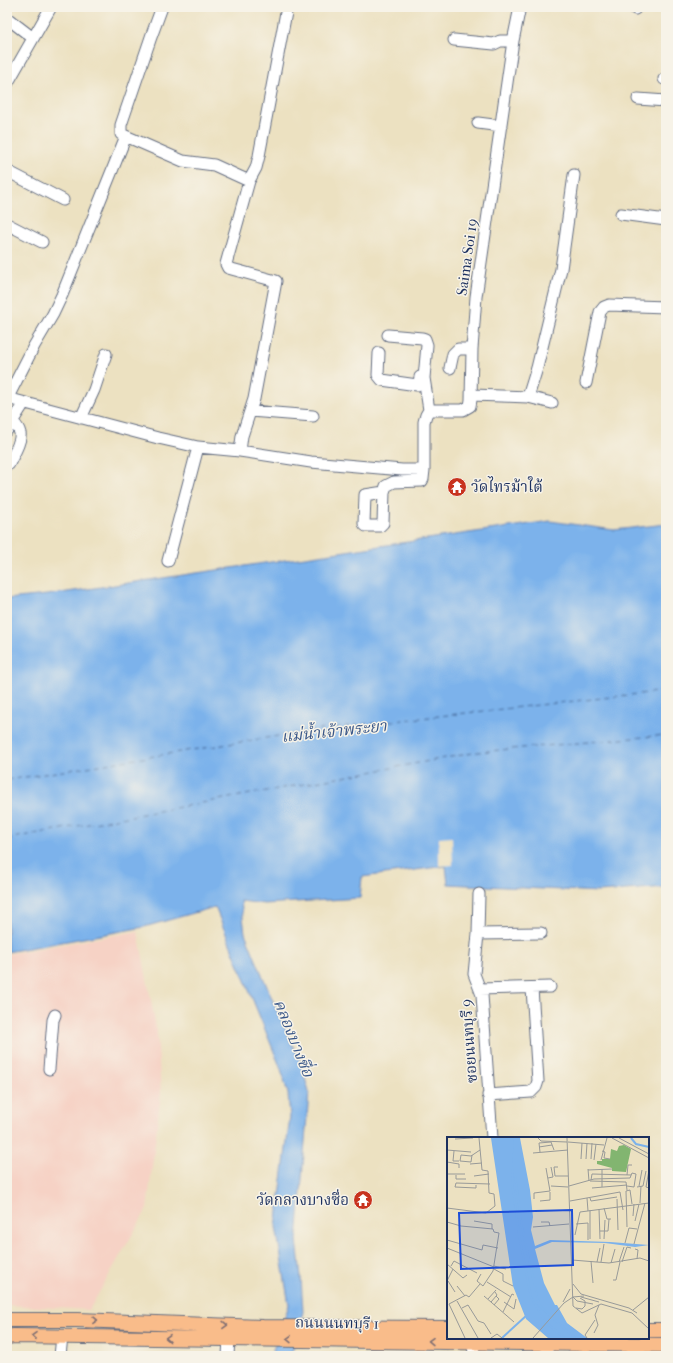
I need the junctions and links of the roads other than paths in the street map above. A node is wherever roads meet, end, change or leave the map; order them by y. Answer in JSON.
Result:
{"nodes":[{"id":1,"x":51,"y":7,"type":"edge"},
{"id":2,"x":162,"y":7,"type":"edge"},
{"id":3,"x":287,"y":7,"type":"edge"},
{"id":4,"x":520,"y":7,"type":"edge"},
{"id":5,"x":7,"y":18,"type":"edge"},
{"id":6,"x":33,"y":38,"type":"junction"},
{"id":7,"x":454,"y":40,"type":"dead end"},
{"id":8,"x":513,"y":41,"type":"junction"},
{"id":9,"x":8,"y":80,"type":"edge"},
{"id":10,"x":638,"y":99,"type":"dead end"},
{"id":11,"x":666,"y":101,"type":"edge"},
{"id":12,"x":478,"y":123,"type":"dead end"},
{"id":13,"x":501,"y":126,"type":"junction"},
{"id":14,"x":126,"y":136,"type":"junction"},
{"id":15,"x":7,"y":171,"type":"edge"},
{"id":16,"x":574,"y":175,"type":"dead end"},
{"id":17,"x":250,"y":181,"type":"junction"},
{"id":18,"x":63,"y":200,"type":"dead end"},
{"id":19,"x":621,"y":214,"type":"dead end"},
{"id":20,"x":666,"y":220,"type":"edge"},
{"id":21,"x":7,"y":224,"type":"edge"},
{"id":22,"x":42,"y":242,"type":"dead end"},
{"id":23,"x":666,"y":307,"type":"edge"},
{"id":24,"x":388,"y":335,"type":"dead end"},
{"id":25,"x":472,"y":349,"type":"junction"},
{"id":26,"x":378,"y":353,"type":"dead end"},
{"id":27,"x":106,"y":354,"type":"dead end"},
{"id":28,"x":450,"y":368,"type":"dead end"},
{"id":29,"x":424,"y":378,"type":"junction"},
{"id":30,"x":586,"y":383,"type":"dead end"},
{"id":31,"x":472,"y":395,"type":"junction"},
{"id":32,"x":528,"y":397,"type":"junction"},
{"id":33,"x":7,"y":399,"type":"edge"},
{"id":34,"x":24,"y":403,"type":"junction"},
{"id":35,"x":552,"y":403,"type":"dead end"},
{"id":36,"x":429,"y":410,"type":"junction"},
{"id":37,"x":250,"y":411,"type":"junction"},
{"id":38,"x":312,"y":416,"type":"dead end"},
{"id":39,"x":81,"y":418,"type":"junction"},
{"id":40,"x":10,"y":426,"type":"edge"},
{"id":41,"x":198,"y":447,"type":"junction"},
{"id":42,"x":240,"y":451,"type":"junction"},
{"id":43,"x":9,"y":464,"type":"dead end"},
{"id":44,"x":422,"y":470,"type":"junction"},
{"id":45,"x":384,"y":492,"type":"dead end"},
{"id":46,"x":168,"y":562,"type":"dead end"},
{"id":47,"x":479,"y":894,"type":"dead end"},
{"id":48,"x":541,"y":933,"type":"dead end"},
{"id":49,"x":478,"y":934,"type":"junction"},
{"id":50,"x":550,"y":987,"type":"dead end"},
{"id":51,"x":532,"y":988,"type":"junction"},
{"id":52,"x":480,"y":989,"type":"junction"},
{"id":53,"x":55,"y":1015,"type":"dead end"},
{"id":54,"x":49,"y":1069,"type":"dead end"},
{"id":55,"x":488,"y":1095,"type":"junction"},
{"id":56,"x":492,"y":1137,"type":"edge"},
{"id":57,"x":7,"y":1314,"type":"edge"},
{"id":58,"x":56,"y":1319,"type":"junction"},
{"id":59,"x":7,"y":1320,"type":"edge"},
{"id":60,"x":447,"y":1328,"type":"edge"},
{"id":61,"x":649,"y":1330,"type":"edge"},
{"id":62,"x":666,"y":1330,"type":"edge"},
{"id":63,"x":263,"y":1333,"type":"junction"},
{"id":64,"x":315,"y":1334,"type":"junction"},
{"id":65,"x":9,"y":1336,"type":"edge"},
{"id":66,"x":62,"y":1336,"type":"junction"},
{"id":67,"x":229,"y":1338,"type":"junction"},
{"id":68,"x":666,"y":1345,"type":"edge"},
{"id":69,"x":474,"y":1349,"type":"edge"},
{"id":70,"x":547,"y":1350,"type":"edge"},
{"id":71,"x":60,"y":1356,"type":"edge"},
{"id":72,"x":228,"y":1356,"type":"edge"}],
"edges":[{"from":1,"to":6,"type":"street"},
{"from":2,"to":14,"type":"street"},
{"from":3,"to":17,"type":"street"},
{"from":4,"to":8,"type":"street","name":"Saima Soi 19"},
{"from":5,"to":6,"type":"street"},
{"from":6,"to":9,"type":"street"},
{"from":7,"to":8,"type":"street"},
{"from":8,"to":13,"type":"street","name":"Saima Soi 19"},
{"from":10,"to":11,"type":"street"},
{"from":12,"to":13,"type":"street"},
{"from":13,"to":25,"type":"street","name":"Saima Soi 19"},
{"from":14,"to":17,"type":"street"},
{"from":14,"to":33,"type":"street"},
{"from":15,"to":18,"type":"street"},
{"from":16,"to":32,"type":"street"},
{"from":17,"to":37,"type":"street"},
{"from":19,"to":20,"type":"street"},
{"from":21,"to":22,"type":"street"},
{"from":23,"to":30,"type":"street"},
{"from":24,"to":29,"type":"street"},
{"from":25,"to":28,"type":"street"},
{"from":25,"to":31,"type":"street","name":"Saima Soi 19"},
{"from":26,"to":29,"type":"street"},
{"from":27,"to":39,"type":"street"},
{"from":29,"to":36,"type":"street"},
{"from":31,"to":32,"type":"street"},
{"from":31,"to":36,"type":"street"},
{"from":32,"to":35,"type":"street"},
{"from":33,"to":34,"type":"street"},
{"from":34,"to":39,"type":"street"},
{"from":34,"to":40,"type":"street"},
{"from":36,"to":44,"type":"street"},
{"from":37,"to":38,"type":"street"},
{"from":37,"to":42,"type":"street"},
{"from":39,"to":41,"type":"street"},
{"from":40,"to":43,"type":"street"},
{"from":41,"to":42,"type":"street"},
{"from":41,"to":46,"type":"street"},
{"from":42,"to":44,"type":"street"},
{"from":44,"to":45,"type":"street"},
{"from":47,"to":49,"type":"street","name":"ซอยนนทบุรี 9"},
{"from":48,"to":49,"type":"street"},
{"from":49,"to":52,"type":"street","name":"ซอยนนทบุรี 9"},
{"from":50,"to":51,"type":"street"},
{"from":51,"to":52,"type":"street"},
{"from":51,"to":55,"type":"street"},
{"from":52,"to":55,"type":"street","name":"ซอยนนทบุรี 9"},
{"from":53,"to":54,"type":"street"},
{"from":55,"to":56,"type":"street","name":"ซอยนนทบุรี 9"},
{"from":57,"to":58,"type":"main road"},
{"from":58,"to":59,"type":"main road","name":"ถนนนนทบุรี 1"},
{"from":58,"to":63,"type":"main road","name":"ถนนนนทบุรี 1","one_way":true},
{"from":60,"to":64,"type":"main road","name":"ถนนนนทบุรี 1"},
{"from":61,"to":62,"type":"main road"},
{"from":63,"to":64,"type":"main road","name":"ถนนนนทบุรี 1"},
{"from":63,"to":67,"type":"main road","name":"ถนนนนทบุรี 1"},
{"from":69,"to":64,"type":"main road","name":"ถนนนนทบุรี 1","one_way":true},
{"from":66,"to":65,"type":"main road","name":"ถนนนนทบุรี 1","one_way":true},
{"from":67,"to":66,"type":"main road","name":"ถนนนนทบุรี 1","one_way":true},
{"from":66,"to":71,"type":"street"},
{"from":67,"to":72,"type":"street"},
{"from":68,"to":70,"type":"main road","name":"ถนนนนทบุรี 1"},
{"from":69,"to":70,"type":"main road","name":"ถนนนนทบุรี 1"}]}
